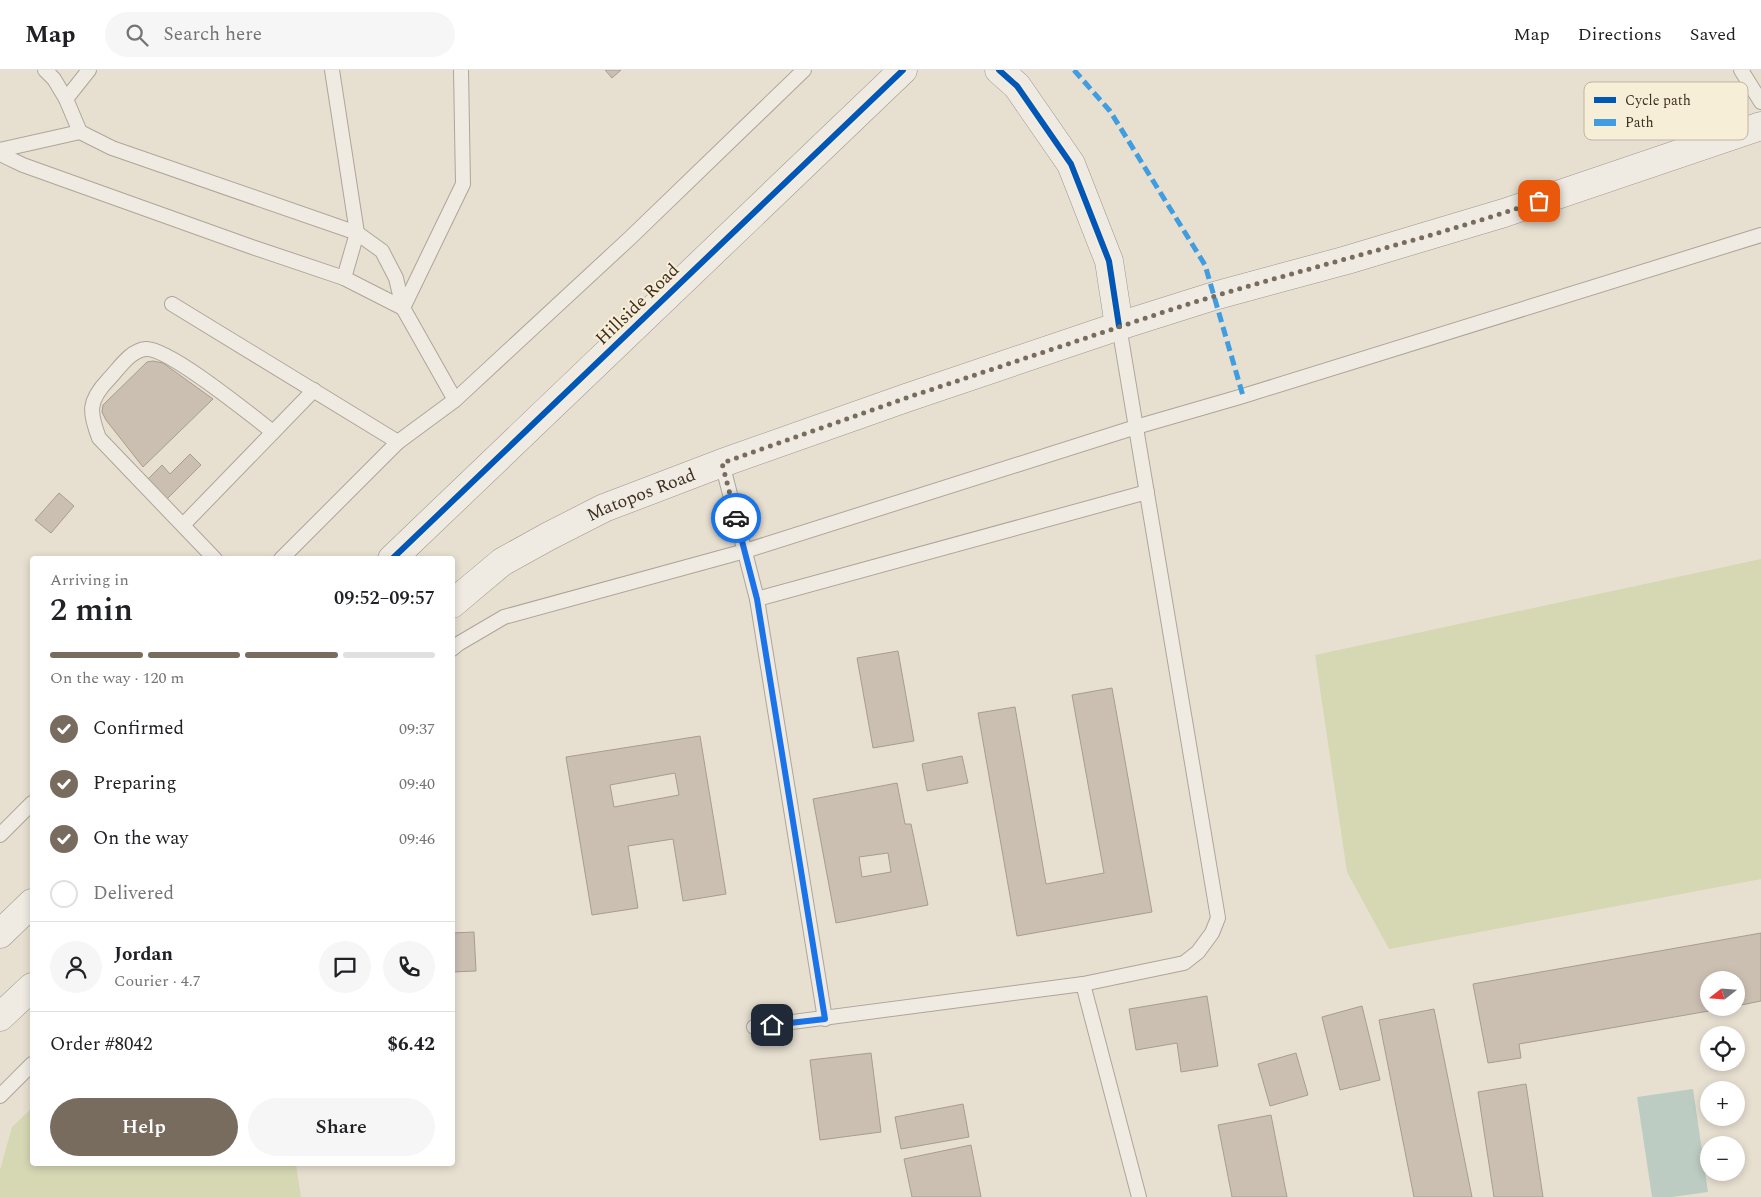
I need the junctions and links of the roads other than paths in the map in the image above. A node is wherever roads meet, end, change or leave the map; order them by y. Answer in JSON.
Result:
{"nodes":[{"id":1,"x":45,"y":70,"type":"edge"},
{"id":2,"x":89,"y":70,"type":"edge"},
{"id":3,"x":332,"y":70,"type":"edge"},
{"id":4,"x":461,"y":70,"type":"edge"},
{"id":5,"x":804,"y":70,"type":"edge"},
{"id":6,"x":903,"y":70,"type":"edge"},
{"id":7,"x":999,"y":70,"type":"edge"},
{"id":8,"x":1741,"y":70,"type":"edge"},
{"id":9,"x":66,"y":99,"type":"junction"},
{"id":10,"x":1761,"y":102,"type":"edge"},
{"id":11,"x":1761,"y":126,"type":"edge"},
{"id":12,"x":1748,"y":130,"type":"edge"},
{"id":13,"x":80,"y":132,"type":"junction"},
{"id":14,"x":1720,"y":140,"type":"edge"},
{"id":15,"x":0,"y":150,"type":"edge"},
{"id":16,"x":0,"y":154,"type":"edge"},
{"id":17,"x":357,"y":233,"type":"junction"},
{"id":18,"x":1761,"y":235,"type":"edge"},
{"id":19,"x":344,"y":278,"type":"junction"},
{"id":20,"x":172,"y":304,"type":"dead end"},
{"id":21,"x":403,"y":308,"type":"junction"},
{"id":22,"x":1119,"y":326,"type":"junction"},
{"id":23,"x":314,"y":390,"type":"junction"},
{"id":24,"x":455,"y":400,"type":"junction"},
{"id":25,"x":1136,"y":427,"type":"junction"},
{"id":26,"x":274,"y":432,"type":"junction"},
{"id":27,"x":398,"y":442,"type":"junction"},
{"id":28,"x":722,"y":463,"type":"junction"},
{"id":29,"x":1147,"y":492,"type":"junction"},
{"id":30,"x":183,"y":526,"type":"junction"},
{"id":31,"x":745,"y":551,"type":"junction"},
{"id":32,"x":212,"y":556,"type":"edge"},
{"id":33,"x":284,"y":556,"type":"edge"},
{"id":34,"x":395,"y":556,"type":"edge"},
{"id":35,"x":757,"y":599,"type":"junction"},
{"id":36,"x":455,"y":601,"type":"edge"},
{"id":37,"x":455,"y":646,"type":"edge"},
{"id":38,"x":30,"y":805,"type":"edge"},
{"id":39,"x":0,"y":835,"type":"edge"},
{"id":40,"x":30,"y":905,"type":"edge"},
{"id":41,"x":0,"y":934,"type":"edge"},
{"id":42,"x":1083,"y":984,"type":"junction"},
{"id":43,"x":30,"y":989,"type":"edge"},
{"id":44,"x":0,"y":1017,"type":"edge"},
{"id":45,"x":825,"y":1019,"type":"junction"},
{"id":46,"x":754,"y":1027,"type":"dead end"},
{"id":47,"x":30,"y":1066,"type":"edge"},
{"id":48,"x":0,"y":1096,"type":"edge"},
{"id":49,"x":1139,"y":1197,"type":"edge"}],
"edges":[{"from":1,"to":9,"type":"lane"},
{"from":2,"to":9,"type":"lane"},
{"from":3,"to":17,"type":"lane"},
{"from":4,"to":21,"type":"lane"},
{"from":5,"to":24,"type":"lane"},
{"from":6,"to":34,"type":"main road","name":"Hillside Road"},
{"from":7,"to":22,"type":"main road"},
{"from":8,"to":10,"type":"lane"},
{"from":9,"to":13,"type":"lane"},
{"from":11,"to":12,"type":"main road","name":"Matopos Road"},
{"from":13,"to":15,"type":"lane"},
{"from":13,"to":17,"type":"lane"},
{"from":14,"to":22,"type":"main road","name":"Matopos Road"},
{"from":16,"to":19,"type":"lane"},
{"from":17,"to":19,"type":"lane"},
{"from":17,"to":21,"type":"lane"},
{"from":18,"to":25,"type":"lane"},
{"from":19,"to":21,"type":"lane"},
{"from":20,"to":23,"type":"lane"},
{"from":21,"to":24,"type":"lane"},
{"from":22,"to":25,"type":"lane"},
{"from":22,"to":28,"type":"main road","name":"Matopos Road"},
{"from":23,"to":26,"type":"lane"},
{"from":23,"to":27,"type":"lane"},
{"from":24,"to":27,"type":"lane"},
{"from":25,"to":29,"type":"lane"},
{"from":25,"to":31,"type":"lane"},
{"from":26,"to":30,"type":"lane"},
{"from":26,"to":30,"type":"lane"},
{"from":27,"to":33,"type":"lane"},
{"from":28,"to":31,"type":"lane"},
{"from":28,"to":36,"type":"main road","name":"Matopos Road"},
{"from":29,"to":35,"type":"lane"},
{"from":29,"to":42,"type":"lane"},
{"from":30,"to":32,"type":"lane"},
{"from":31,"to":35,"type":"lane"},
{"from":31,"to":37,"type":"lane"},
{"from":35,"to":45,"type":"lane"},
{"from":38,"to":39,"type":"lane"},
{"from":40,"to":41,"type":"main road"},
{"from":42,"to":45,"type":"lane"},
{"from":42,"to":49,"type":"lane"},
{"from":43,"to":44,"type":"main road"},
{"from":45,"to":46,"type":"lane"},
{"from":47,"to":48,"type":"lane"}]}
